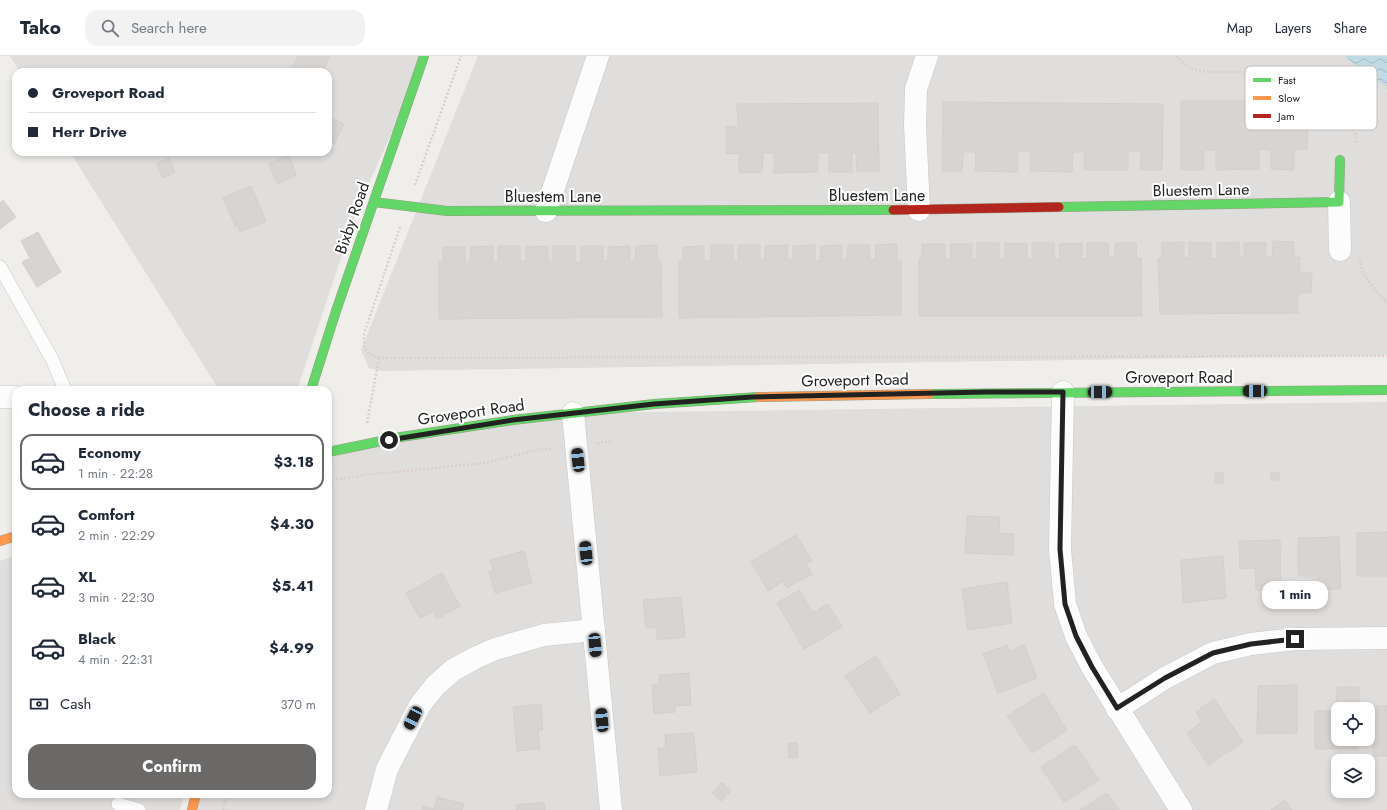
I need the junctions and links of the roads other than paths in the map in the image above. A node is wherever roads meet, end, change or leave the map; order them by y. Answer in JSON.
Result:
{"nodes":[{"id":1,"x":424,"y":56,"type":"edge"},
{"id":2,"x":598,"y":56,"type":"edge"},
{"id":3,"x":928,"y":56,"type":"edge"},
{"id":4,"x":1340,"y":160,"type":"dead end"},
{"id":5,"x":374,"y":202,"type":"junction"},
{"id":6,"x":1339,"y":202,"type":"junction"},
{"id":7,"x":919,"y":210,"type":"junction"},
{"id":8,"x":546,"y":211,"type":"junction"},
{"id":9,"x":1350,"y":252,"type":"road end"},
{"id":10,"x":0,"y":267,"type":"edge"},
{"id":11,"x":63,"y":386,"type":"edge"},
{"id":12,"x":312,"y":386,"type":"edge"},
{"id":13,"x":1387,"y":390,"type":"edge"},
{"id":14,"x":1063,"y":392,"type":"junction"},
{"id":15,"x":12,"y":396,"type":"edge"},
{"id":16,"x":0,"y":397,"type":"edge"},
{"id":17,"x":573,"y":413,"type":"junction"},
{"id":18,"x":332,"y":451,"type":"edge"},
{"id":19,"x":12,"y":537,"type":"edge"},
{"id":20,"x":0,"y":541,"type":"edge"},
{"id":21,"x":594,"y":630,"type":"junction"},
{"id":22,"x":1387,"y":638,"type":"edge"},
{"id":23,"x":1117,"y":708,"type":"junction"},
{"id":24,"x":195,"y":798,"type":"edge"},
{"id":25,"x":118,"y":804,"type":"dead end"},
{"id":26,"x":139,"y":810,"type":"edge"},
{"id":27,"x":192,"y":810,"type":"edge"},
{"id":28,"x":376,"y":810,"type":"edge"},
{"id":29,"x":611,"y":810,"type":"edge"},
{"id":30,"x":1181,"y":810,"type":"edge"}],
"edges":[{"from":1,"to":5,"type":"street","name":"Bixby Road"},
{"from":2,"to":8,"type":"street"},
{"from":3,"to":7,"type":"street"},
{"from":4,"to":6,"type":"street"},
{"from":5,"to":8,"type":"street","name":"Bluestem Lane"},
{"from":5,"to":12,"type":"street","name":"Bixby Road"},
{"from":6,"to":7,"type":"street","name":"Bluestem Lane"},
{"from":6,"to":9,"type":"street"},
{"from":7,"to":8,"type":"street","name":"Bluestem Lane"},
{"from":10,"to":11,"type":"lane"},
{"from":13,"to":14,"type":"street","name":"Groveport Road"},
{"from":14,"to":17,"type":"street","name":"Groveport Road"},
{"from":14,"to":23,"type":"street"},
{"from":15,"to":16,"type":"street"},
{"from":17,"to":18,"type":"street","name":"Groveport Road"},
{"from":17,"to":21,"type":"street"},
{"from":19,"to":20,"type":"street"},
{"from":21,"to":28,"type":"street"},
{"from":21,"to":29,"type":"street"},
{"from":22,"to":23,"type":"street"},
{"from":23,"to":30,"type":"street"},
{"from":24,"to":27,"type":"street"},
{"from":25,"to":26,"type":"lane"}]}
